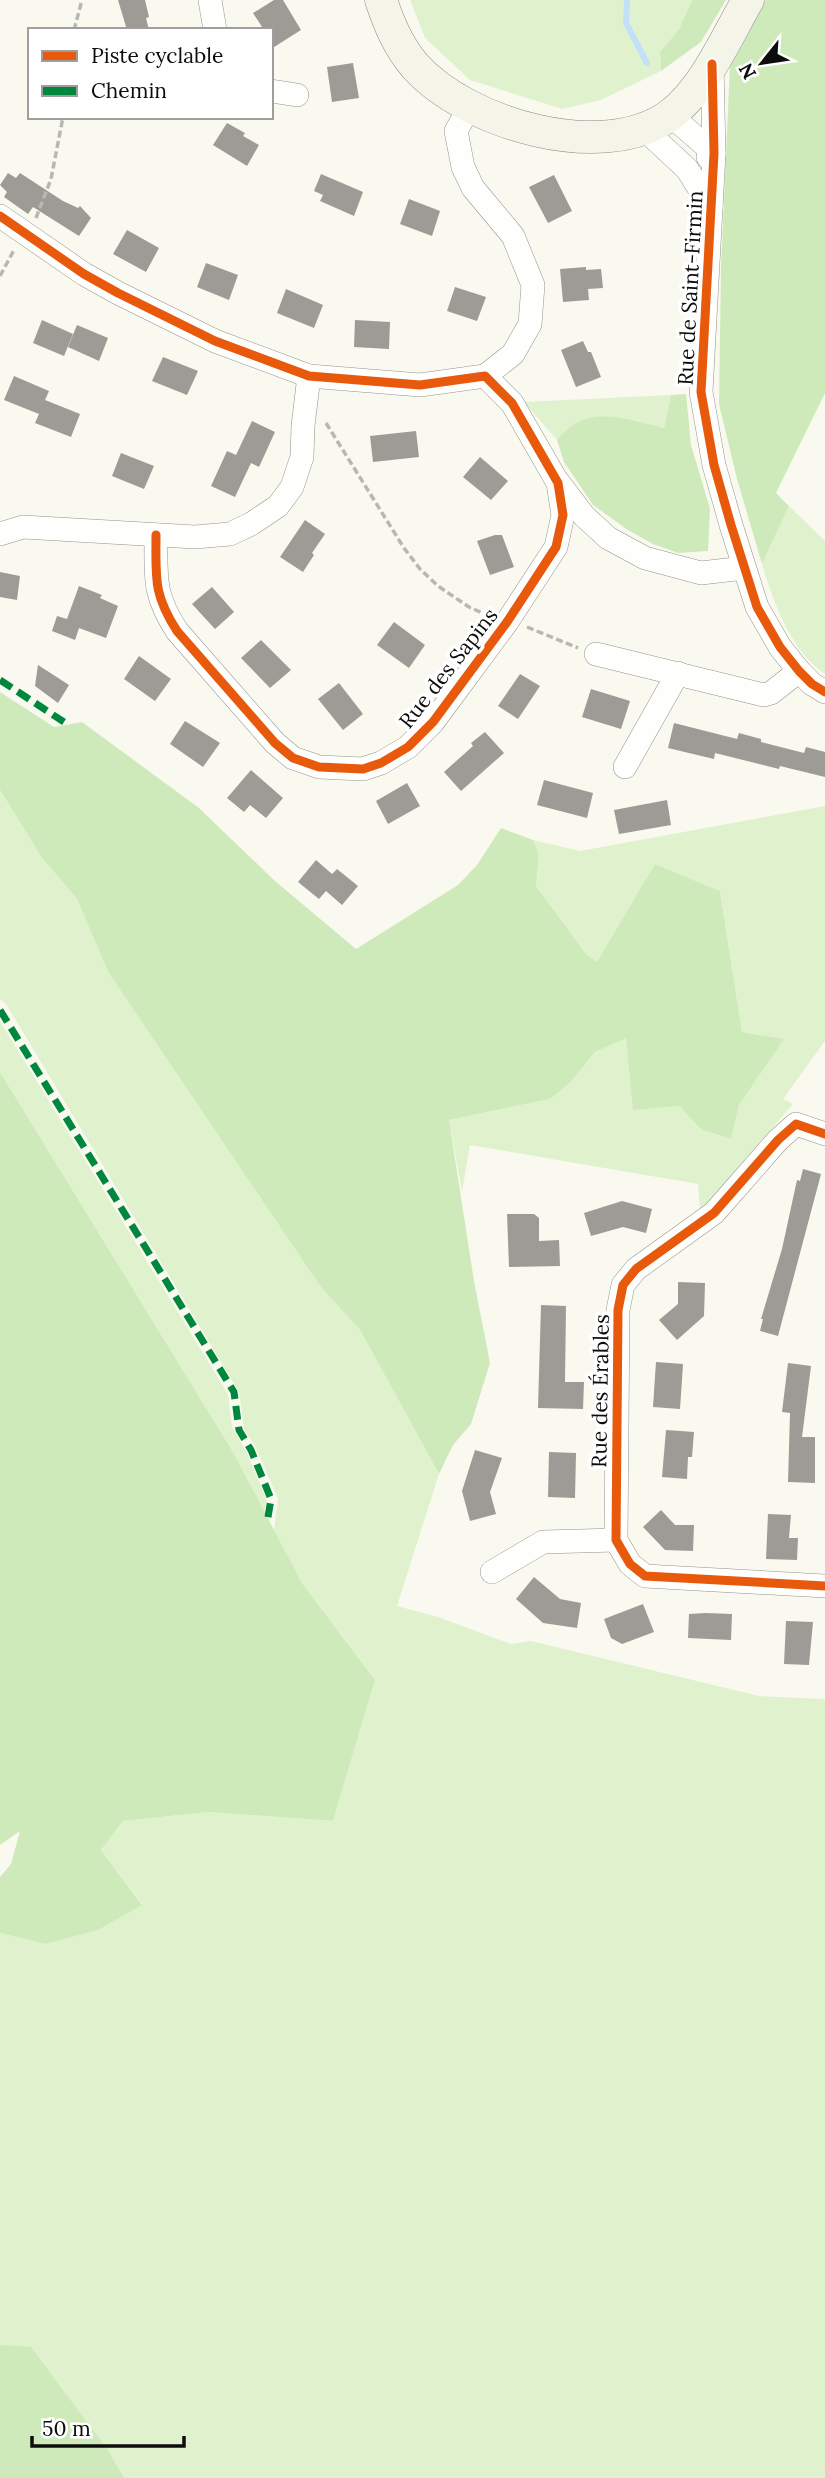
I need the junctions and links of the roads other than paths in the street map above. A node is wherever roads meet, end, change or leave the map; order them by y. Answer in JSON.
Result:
{"nodes":[{"id":1,"x":210,"y":0,"type":"edge"},
{"id":2,"x":381,"y":0,"type":"edge"},
{"id":3,"x":748,"y":0,"type":"edge"},
{"id":4,"x":215,"y":28,"type":"edge"},
{"id":5,"x":712,"y":64,"type":"junction"},
{"id":6,"x":273,"y":91,"type":"edge"},
{"id":7,"x":296,"y":95,"type":"dead end"},
{"id":8,"x":470,"y":106,"type":"junction"},
{"id":9,"x":657,"y":122,"type":"junction"},
{"id":10,"x":714,"y":153,"type":"junction"},
{"id":11,"x":687,"y":169,"type":"junction"},
{"id":12,"x":711,"y":207,"type":"junction"},
{"id":13,"x":0,"y":216,"type":"edge"},
{"id":14,"x":309,"y":376,"type":"junction"},
{"id":15,"x":485,"y":376,"type":"junction"},
{"id":16,"x":558,"y":483,"type":"junction"},
{"id":17,"x":0,"y":534,"type":"edge"},
{"id":18,"x":156,"y":535,"type":"junction"},
{"id":19,"x":744,"y":568,"type":"junction"},
{"id":20,"x":596,"y":654,"type":"road end"},
{"id":21,"x":799,"y":671,"type":"junction"},
{"id":22,"x":678,"y":673,"type":"junction"},
{"id":23,"x":825,"y":692,"type":"edge"},
{"id":24,"x":625,"y":767,"type":"dead end"},
{"id":25,"x":825,"y":1134,"type":"edge"},
{"id":26,"x":616,"y":1539,"type":"junction"},
{"id":27,"x":492,"y":1572,"type":"dead end"},
{"id":28,"x":825,"y":1586,"type":"edge"}],
"edges":[{"from":1,"to":4,"type":"street"},
{"from":2,"to":8,"type":"main road"},
{"from":3,"to":5,"type":"main road"},
{"from":5,"to":9,"type":"main road"},
{"from":5,"to":10,"type":"street","name":"Rue de Saint-Firmin"},
{"from":6,"to":7,"type":"street"},
{"from":8,"to":9,"type":"main road"},
{"from":8,"to":15,"type":"street"},
{"from":9,"to":10,"type":"street"},
{"from":9,"to":11,"type":"street","name":"Rue de Saint-Firmin"},
{"from":10,"to":11,"type":"street","name":"Rue de Saint-Firmin"},
{"from":10,"to":12,"type":"street","name":"Rue de Saint-Firmin"},
{"from":11,"to":12,"type":"street","name":"Rue de Saint-Firmin"},
{"from":12,"to":19,"type":"street","name":"Rue de Saint-Firmin"},
{"from":13,"to":14,"type":"street"},
{"from":14,"to":15,"type":"street"},
{"from":14,"to":18,"type":"street"},
{"from":15,"to":16,"type":"street","name":"Rue des Sapins"},
{"from":16,"to":18,"type":"street","name":"Rue des Sapins"},
{"from":16,"to":19,"type":"street"},
{"from":17,"to":18,"type":"street"},
{"from":19,"to":21,"type":"street","name":"Rue de Saint-Firmin"},
{"from":20,"to":22,"type":"street"},
{"from":21,"to":22,"type":"street"},
{"from":21,"to":23,"type":"street","name":"Rue de Saint-Firmin"},
{"from":22,"to":24,"type":"street"},
{"from":25,"to":26,"type":"street","name":"Rue des Érables"},
{"from":26,"to":27,"type":"street"},
{"from":26,"to":28,"type":"street"}]}
